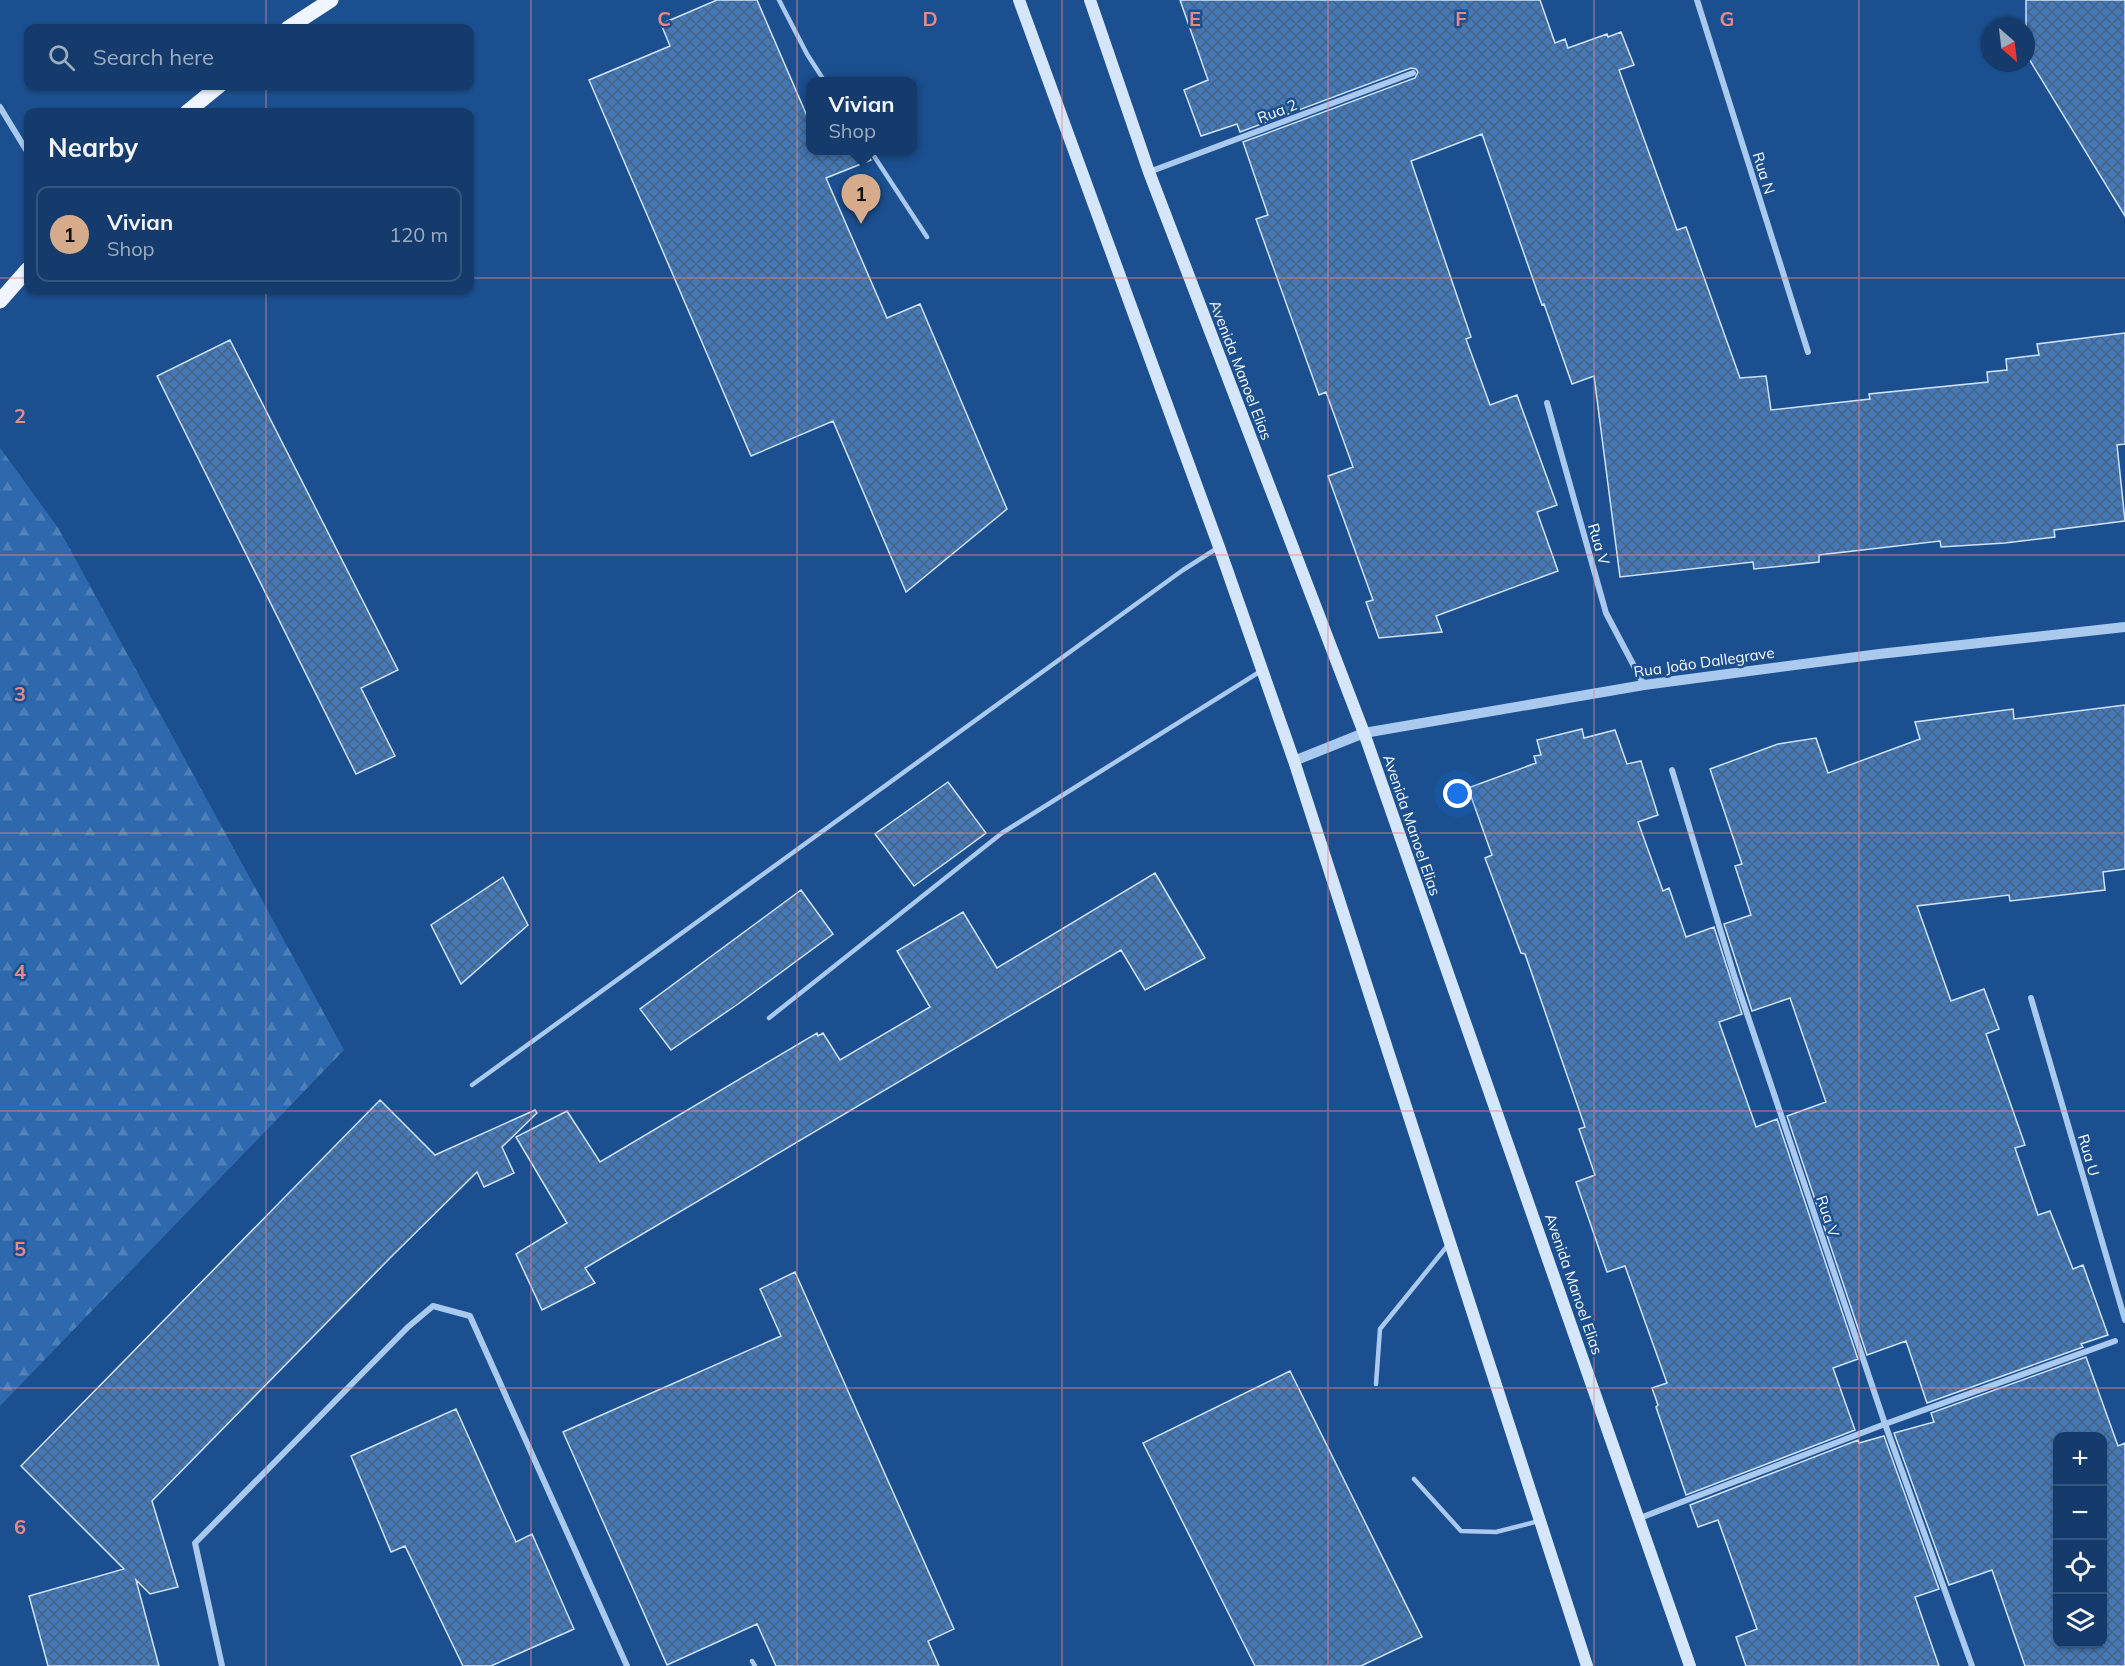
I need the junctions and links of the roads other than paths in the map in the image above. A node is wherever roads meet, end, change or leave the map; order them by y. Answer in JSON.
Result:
{"nodes":[{"id":1,"x":331,"y":0,"type":"edge"},
{"id":2,"x":779,"y":0,"type":"edge"},
{"id":3,"x":1019,"y":0,"type":"edge"},
{"id":4,"x":1090,"y":0,"type":"edge"},
{"id":5,"x":1697,"y":0,"type":"edge"},
{"id":6,"x":294,"y":24,"type":"edge"},
{"id":7,"x":1413,"y":73,"type":"dead end"},
{"id":8,"x":822,"y":77,"type":"edge"},
{"id":9,"x":214,"y":90,"type":"edge"},
{"id":10,"x":0,"y":107,"type":"edge"},
{"id":11,"x":192,"y":108,"type":"edge"},
{"id":12,"x":24,"y":146,"type":"edge"},
{"id":13,"x":873,"y":155,"type":"edge"},
{"id":14,"x":1149,"y":172,"type":"junction"},
{"id":15,"x":927,"y":237,"type":"dead end"},
{"id":16,"x":24,"y":274,"type":"edge"},
{"id":17,"x":0,"y":301,"type":"edge"},
{"id":18,"x":1808,"y":352,"type":"dead end"},
{"id":19,"x":1547,"y":403,"type":"dead end"},
{"id":20,"x":1219,"y":548,"type":"junction"},
{"id":21,"x":2125,"y":627,"type":"edge"},
{"id":22,"x":1262,"y":670,"type":"junction"},
{"id":23,"x":1644,"y":685,"type":"junction"},
{"id":24,"x":1364,"y":733,"type":"junction"},
{"id":25,"x":1294,"y":761,"type":"junction"},
{"id":26,"x":1672,"y":770,"type":"dead end"},
{"id":27,"x":2031,"y":998,"type":"dead end"},
{"id":28,"x":769,"y":1018,"type":"dead end"},
{"id":29,"x":472,"y":1085,"type":"dead end"},
{"id":30,"x":1450,"y":1243,"type":"junction"},
{"id":31,"x":2125,"y":1320,"type":"edge"},
{"id":32,"x":2115,"y":1341,"type":"dead end"},
{"id":33,"x":1376,"y":1384,"type":"dead end"},
{"id":34,"x":1885,"y":1424,"type":"junction"},
{"id":35,"x":1414,"y":1479,"type":"dead end"},
{"id":36,"x":1640,"y":1518,"type":"junction"},
{"id":37,"x":1539,"y":1521,"type":"junction"},
{"id":38,"x":222,"y":1666,"type":"edge"},
{"id":39,"x":627,"y":1666,"type":"edge"},
{"id":40,"x":1587,"y":1666,"type":"edge"},
{"id":41,"x":1690,"y":1666,"type":"edge"},
{"id":42,"x":1972,"y":1666,"type":"edge"}],
"edges":[{"from":1,"to":6,"type":"main road"},
{"from":2,"to":8,"type":"lane"},
{"from":3,"to":20,"type":"main road"},
{"from":4,"to":14,"type":"main road","name":"Avenida Manoel Elias"},
{"from":5,"to":18,"type":"street","name":"Rua N"},
{"from":7,"to":14,"type":"street","name":"Rua 2"},
{"from":9,"to":11,"type":"main road"},
{"from":10,"to":12,"type":"street"},
{"from":13,"to":15,"type":"lane"},
{"from":14,"to":24,"type":"main road","name":"Avenida Manoel Elias"},
{"from":16,"to":17,"type":"main road"},
{"from":19,"to":23,"type":"street","name":"Rua V"},
{"from":20,"to":22,"type":"main road"},
{"from":20,"to":29,"type":"lane"},
{"from":21,"to":23,"type":"street","name":"Rua João Dallegrave"},
{"from":22,"to":25,"type":"main road"},
{"from":22,"to":28,"type":"lane"},
{"from":23,"to":24,"type":"street","name":"Rua João Dallegrave"},
{"from":24,"to":25,"type":"street","name":"Rua João Dallegrave"},
{"from":24,"to":36,"type":"main road","name":"Avenida Manoel Elias"},
{"from":25,"to":30,"type":"main road"},
{"from":26,"to":34,"type":"street","name":"Rua V"},
{"from":27,"to":31,"type":"street","name":"Rua U"},
{"from":30,"to":33,"type":"lane"},
{"from":30,"to":37,"type":"main road"},
{"from":32,"to":34,"type":"street"},
{"from":34,"to":36,"type":"street"},
{"from":34,"to":42,"type":"street","name":"Rua V"},
{"from":35,"to":37,"type":"lane"},
{"from":36,"to":41,"type":"main road","name":"Avenida Manoel Elias"},
{"from":37,"to":40,"type":"main road"},
{"from":38,"to":39,"type":"street"}]}
